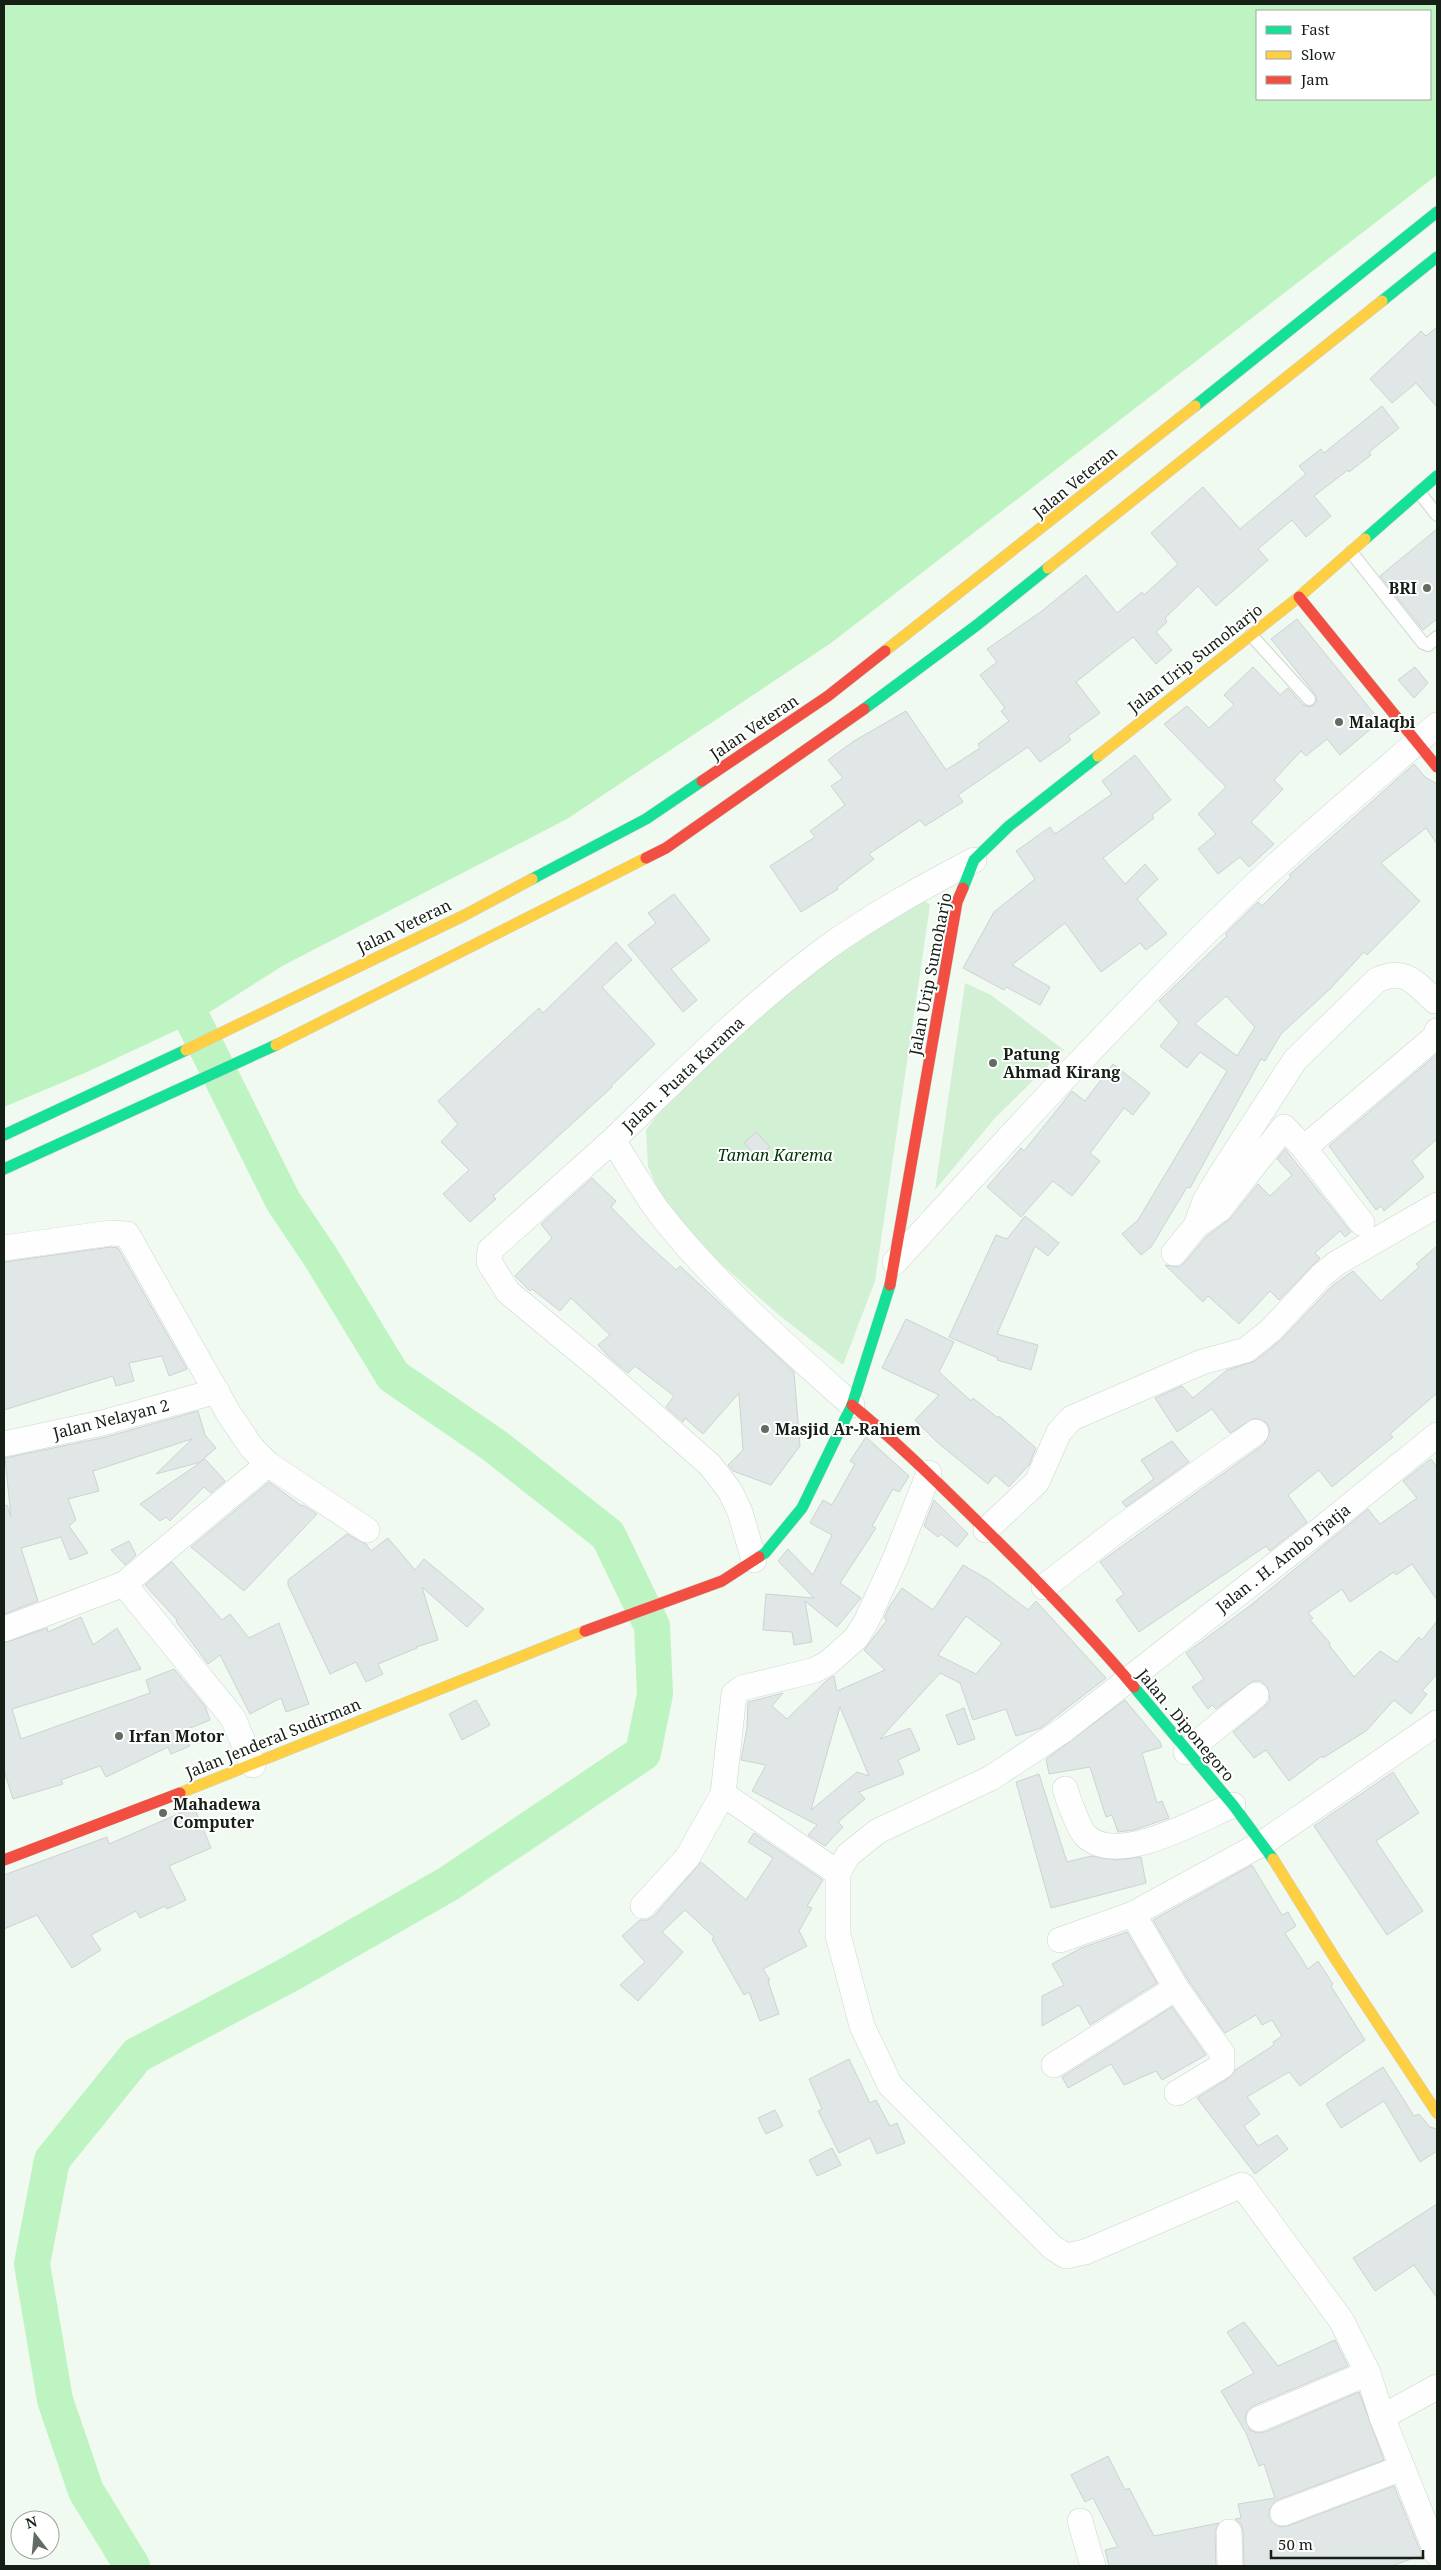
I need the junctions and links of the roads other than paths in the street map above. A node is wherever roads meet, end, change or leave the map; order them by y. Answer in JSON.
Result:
{"nodes":[{"id":1,"x":1437,"y":212,"type":"edge"},
{"id":2,"x":1437,"y":257,"type":"edge"},
{"id":3,"x":1437,"y":476,"type":"edge"},
{"id":4,"x":1419,"y":492,"type":"junction"},
{"id":5,"x":1437,"y":515,"type":"edge"},
{"id":6,"x":1351,"y":552,"type":"junction"},
{"id":7,"x":1299,"y":597,"type":"junction"},
{"id":8,"x":1251,"y":635,"type":"junction"},
{"id":9,"x":1437,"y":637,"type":"edge"},
{"id":10,"x":1309,"y":699,"type":"dead end"},
{"id":11,"x":1437,"y":725,"type":"edge"},
{"id":12,"x":1418,"y":742,"type":"junction"},
{"id":13,"x":1437,"y":767,"type":"edge"},
{"id":14,"x":974,"y":860,"type":"junction"},
{"id":15,"x":1436,"y":1004,"type":"edge"},
{"id":16,"x":1437,"y":1031,"type":"edge"},
{"id":17,"x":1263,"y":1113,"type":"junction"},
{"id":18,"x":1284,"y":1127,"type":"junction"},
{"id":19,"x":4,"y":1136,"type":"edge"},
{"id":20,"x":613,"y":1140,"type":"junction"},
{"id":21,"x":1304,"y":1148,"type":"junction"},
{"id":22,"x":4,"y":1169,"type":"edge"},
{"id":23,"x":1437,"y":1205,"type":"edge"},
{"id":24,"x":1362,"y":1223,"type":"dead end"},
{"id":25,"x":1196,"y":1226,"type":"junction"},
{"id":26,"x":4,"y":1248,"type":"edge"},
{"id":27,"x":1174,"y":1253,"type":"dead end"},
{"id":28,"x":895,"y":1262,"type":"junction"},
{"id":29,"x":217,"y":1391,"type":"junction"},
{"id":30,"x":852,"y":1405,"type":"junction"},
{"id":31,"x":1256,"y":1432,"type":"dead end"},
{"id":32,"x":1437,"y":1435,"type":"edge"},
{"id":33,"x":4,"y":1444,"type":"edge"},
{"id":34,"x":268,"y":1464,"type":"junction"},
{"id":35,"x":929,"y":1473,"type":"junction"},
{"id":36,"x":367,"y":1530,"type":"dead end"},
{"id":37,"x":986,"y":1530,"type":"junction"},
{"id":38,"x":754,"y":1560,"type":"junction"},
{"id":39,"x":722,"y":1581,"type":"joint"},
{"id":40,"x":124,"y":1584,"type":"junction"},
{"id":41,"x":1044,"y":1587,"type":"junction"},
{"id":42,"x":4,"y":1629,"type":"edge"},
{"id":43,"x":1128,"y":1681,"type":"junction"},
{"id":44,"x":1256,"y":1695,"type":"dead end"},
{"id":45,"x":1437,"y":1723,"type":"edge"},
{"id":46,"x":1186,"y":1752,"type":"junction"},
{"id":47,"x":253,"y":1765,"type":"junction"},
{"id":48,"x":1065,"y":1789,"type":"dead end"},
{"id":49,"x":723,"y":1794,"type":"junction"},
{"id":50,"x":1233,"y":1805,"type":"junction"},
{"id":51,"x":1264,"y":1843,"type":"junction"},
{"id":52,"x":4,"y":1860,"type":"edge"},
{"id":53,"x":838,"y":1873,"type":"junction"},
{"id":54,"x":643,"y":1906,"type":"dead end"},
{"id":55,"x":1133,"y":1914,"type":"junction"},
{"id":56,"x":1060,"y":1940,"type":"dead end"},
{"id":57,"x":1176,"y":1988,"type":"junction"},
{"id":58,"x":1054,"y":2065,"type":"dead end"},
{"id":59,"x":1177,"y":2093,"type":"dead end"},
{"id":60,"x":1437,"y":2113,"type":"edge"},
{"id":61,"x":1368,"y":2373,"type":"junction"},
{"id":62,"x":1437,"y":2387,"type":"edge"},
{"id":63,"x":1391,"y":2413,"type":"junction"},
{"id":64,"x":1259,"y":2419,"type":"dead end"},
{"id":65,"x":1402,"y":2468,"type":"junction"},
{"id":66,"x":1282,"y":2513,"type":"dead end"},
{"id":67,"x":1080,"y":2521,"type":"dead end"},
{"id":68,"x":1229,"y":2532,"type":"dead end"},
{"id":69,"x":1437,"y":2554,"type":"edge"},
{"id":70,"x":1437,"y":2563,"type":"edge"},
{"id":71,"x":1093,"y":2566,"type":"edge"},
{"id":72,"x":1230,"y":2566,"type":"edge"},
{"id":73,"x":1430,"y":2566,"type":"edge"}],
"edges":[{"from":1,"to":19,"type":"main road","name":"Jalan Veteran"},
{"from":2,"to":22,"type":"main road"},
{"from":3,"to":4,"type":"main road","name":"Jalan Urip Sumoharjo"},
{"from":4,"to":5,"type":"lane"},
{"from":4,"to":6,"type":"main road","name":"Jalan Urip Sumoharjo"},
{"from":6,"to":7,"type":"main road","name":"Jalan Urip Sumoharjo"},
{"from":6,"to":9,"type":"lane"},
{"from":7,"to":8,"type":"main road","name":"Jalan Urip Sumoharjo"},
{"from":7,"to":12,"type":"main road"},
{"from":8,"to":10,"type":"lane"},
{"from":8,"to":14,"type":"main road","name":"Jalan Urip Sumoharjo"},
{"from":11,"to":12,"type":"street"},
{"from":12,"to":13,"type":"main road"},
{"from":12,"to":28,"type":"street"},
{"from":14,"to":20,"type":"street","name":"Jalan . Puata Karama"},
{"from":14,"to":28,"type":"main road","name":"Jalan Urip Sumoharjo"},
{"from":15,"to":17,"type":"street"},
{"from":16,"to":21,"type":"street"},
{"from":17,"to":18,"type":"street"},
{"from":17,"to":25,"type":"street"},
{"from":18,"to":21,"type":"street"},
{"from":18,"to":25,"type":"street"},
{"from":20,"to":30,"type":"street","name":"Jalan . Puata Karama"},
{"from":20,"to":38,"type":"street"},
{"from":21,"to":24,"type":"street"},
{"from":23,"to":37,"type":"street"},
{"from":25,"to":27,"type":"street"},
{"from":26,"to":29,"type":"street"},
{"from":28,"to":30,"type":"main road","name":"Jalan Urip Sumoharjo"},
{"from":29,"to":33,"type":"street","name":"Jalan Nelayan 2"},
{"from":29,"to":34,"type":"street"},
{"from":30,"to":35,"type":"main road","name":"Jalan . Diponegoro"},
{"from":30,"to":38,"type":"main road","name":"Jalan Urip Sumoharjo"},
{"from":31,"to":41,"type":"street"},
{"from":32,"to":43,"type":"street","name":"Jalan . H. Ambo Tjatja"},
{"from":34,"to":36,"type":"street"},
{"from":34,"to":40,"type":"street"},
{"from":35,"to":37,"type":"main road","name":"Jalan . Diponegoro"},
{"from":35,"to":49,"type":"street"},
{"from":37,"to":41,"type":"main road","name":"Jalan . Diponegoro"},
{"from":38,"to":39,"type":"main road","name":"Jalan Urip Sumoharjo"},
{"from":39,"to":47,"type":"main road","name":"Jalan Jenderal Sudirman"},
{"from":40,"to":42,"type":"street"},
{"from":40,"to":47,"type":"street"},
{"from":41,"to":43,"type":"main road","name":"Jalan . Diponegoro"},
{"from":43,"to":46,"type":"main road","name":"Jalan . Diponegoro"},
{"from":43,"to":53,"type":"street","name":"Jalan . H. Ambo Tjatja"},
{"from":44,"to":46,"type":"street"},
{"from":45,"to":51,"type":"street"},
{"from":46,"to":50,"type":"main road","name":"Jalan . Diponegoro"},
{"from":47,"to":52,"type":"main road","name":"Jalan Jenderal Sudirman"},
{"from":48,"to":50,"type":"street"},
{"from":49,"to":53,"type":"street"},
{"from":49,"to":54,"type":"street"},
{"from":50,"to":51,"type":"main road","name":"Jalan . Diponegoro"},
{"from":51,"to":55,"type":"street"},
{"from":51,"to":60,"type":"main road","name":"Jalan . Diponegoro"},
{"from":53,"to":61,"type":"street"},
{"from":55,"to":56,"type":"street"},
{"from":55,"to":57,"type":"street"},
{"from":57,"to":58,"type":"street"},
{"from":57,"to":59,"type":"street"},
{"from":61,"to":63,"type":"street"},
{"from":61,"to":64,"type":"street"},
{"from":62,"to":63,"type":"street"},
{"from":63,"to":65,"type":"street"},
{"from":65,"to":66,"type":"street"},
{"from":65,"to":69,"type":"street"},
{"from":67,"to":71,"type":"street"},
{"from":68,"to":72,"type":"street"},
{"from":70,"to":73,"type":"street"}]}
